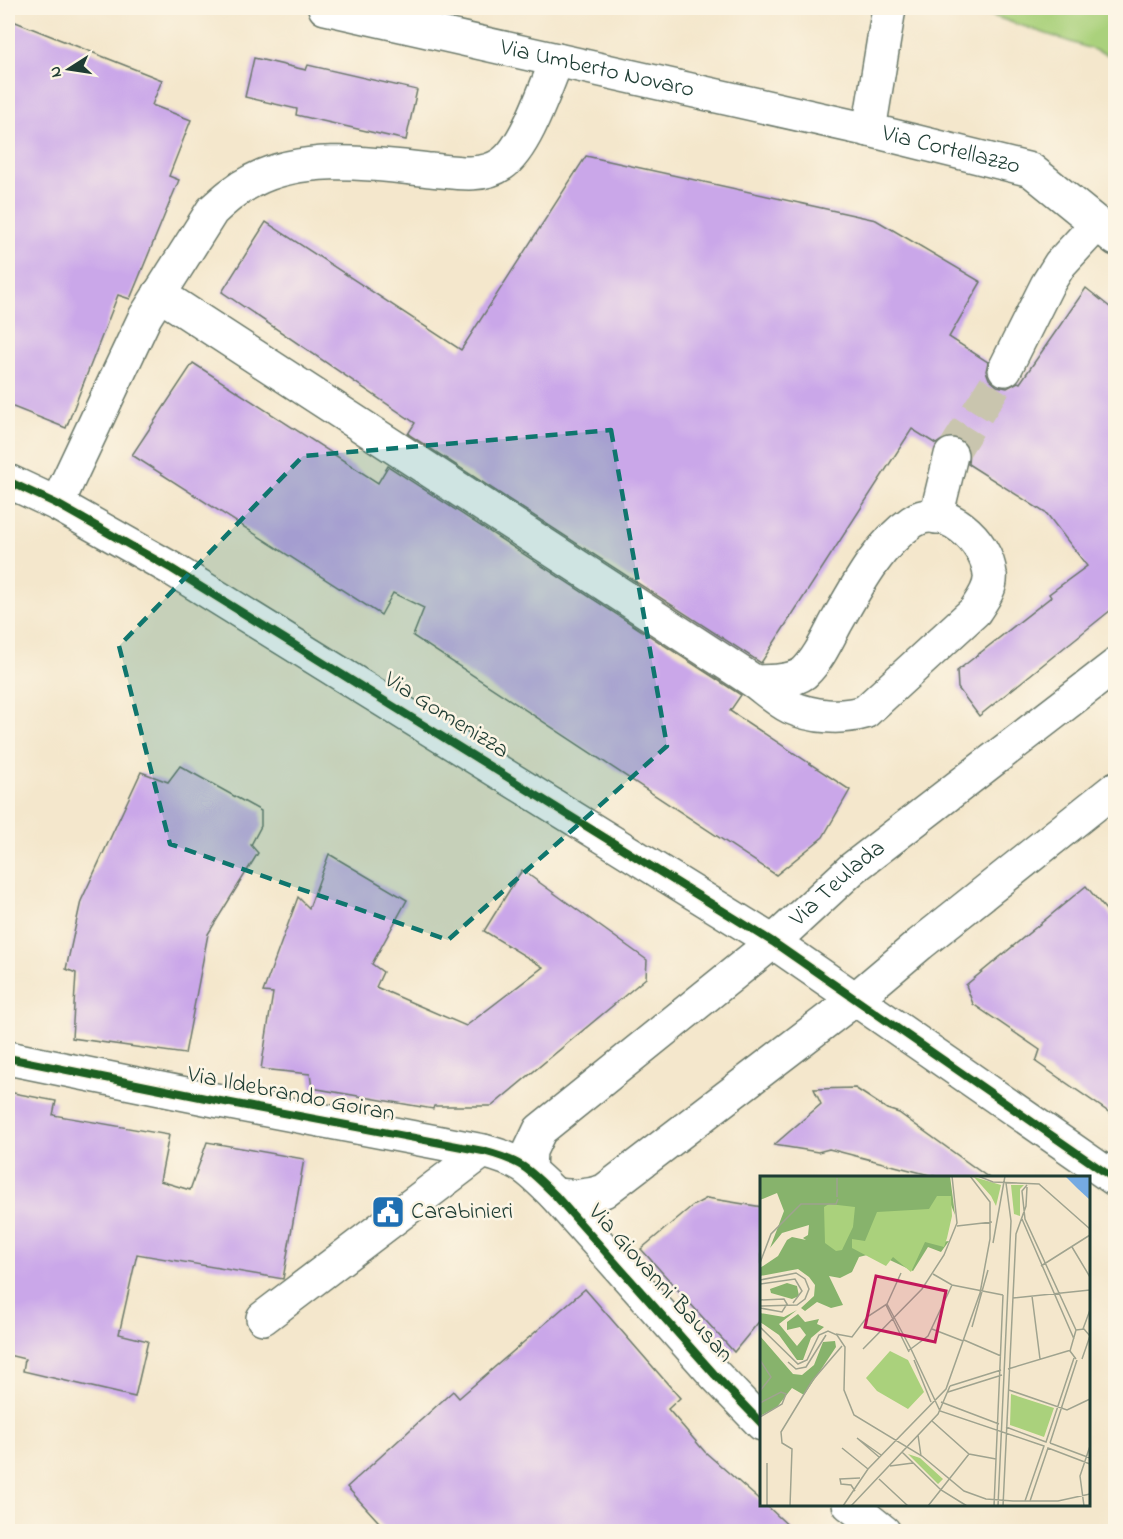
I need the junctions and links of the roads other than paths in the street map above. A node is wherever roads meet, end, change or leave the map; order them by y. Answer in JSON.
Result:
{"nodes":[{"id":1,"x":325,"y":8,"type":"edge"},
{"id":2,"x":889,"y":8,"type":"edge"},
{"id":3,"x":557,"y":60,"type":"junction"},
{"id":4,"x":869,"y":130,"type":"junction"},
{"id":5,"x":1106,"y":231,"type":"edge"},
{"id":6,"x":159,"y":294,"type":"junction"},
{"id":7,"x":1005,"y":369,"type":"tunnel mouth"},
{"id":8,"x":951,"y":455,"type":"tunnel mouth"},
{"id":9,"x":8,"y":481,"type":"edge"},
{"id":10,"x":57,"y":504,"type":"junction"},
{"id":11,"x":936,"y":517,"type":"junction"},
{"id":12,"x":1116,"y":665,"type":"edge"},
{"id":13,"x":755,"y":682,"type":"junction"},
{"id":14,"x":1116,"y":788,"type":"edge"},
{"id":15,"x":773,"y":942,"type":"junction"},
{"id":16,"x":855,"y":999,"type":"junction"},
{"id":17,"x":8,"y":1058,"type":"edge"},
{"id":18,"x":483,"y":1151,"type":"junction"},
{"id":19,"x":529,"y":1169,"type":"junction"},
{"id":20,"x":1116,"y":1180,"type":"edge"},
{"id":21,"x":555,"y":1195,"type":"junction"},
{"id":22,"x":263,"y":1318,"type":"dead end"},
{"id":23,"x":760,"y":1422,"type":"edge"},
{"id":24,"x":852,"y":1506,"type":"edge"},
{"id":25,"x":884,"y":1532,"type":"edge"}],
"edges":[{"from":1,"to":3,"type":"street","name":"Via Umberto Novaro"},
{"from":2,"to":4,"type":"street"},
{"from":3,"to":4,"type":"street","name":"Via Umberto Novaro"},
{"from":3,"to":6,"type":"street"},
{"from":4,"to":5,"type":"street","name":"Via Cortellazzo"},
{"from":5,"to":7,"type":"street"},
{"from":6,"to":10,"type":"street"},
{"from":6,"to":13,"type":"street"},
{"from":8,"to":11,"type":"street"},
{"from":9,"to":10,"type":"street","name":"Via Gomenizza"},
{"from":10,"to":15,"type":"street","name":"Via Gomenizza"},
{"from":11,"to":13,"type":"street"},
{"from":11,"to":13,"type":"street"},
{"from":12,"to":15,"type":"street","name":"Via Teulada"},
{"from":14,"to":16,"type":"street"},
{"from":15,"to":16,"type":"street","name":"Via Gomenizza"},
{"from":15,"to":19,"type":"street","name":"Via Teulada"},
{"from":16,"to":20,"type":"street","name":"Via Gomenizza"},
{"from":16,"to":21,"type":"street"},
{"from":17,"to":18,"type":"street","name":"Via Ildebrando Goiran"},
{"from":18,"to":19,"type":"street","name":"Via Ildebrando Goiran"},
{"from":18,"to":22,"type":"street"},
{"from":19,"to":21,"type":"street","name":"Via Ildebrando Goiran"},
{"from":21,"to":23,"type":"street","name":"Via Giovanni Bausan"},
{"from":24,"to":25,"type":"street"}]}
